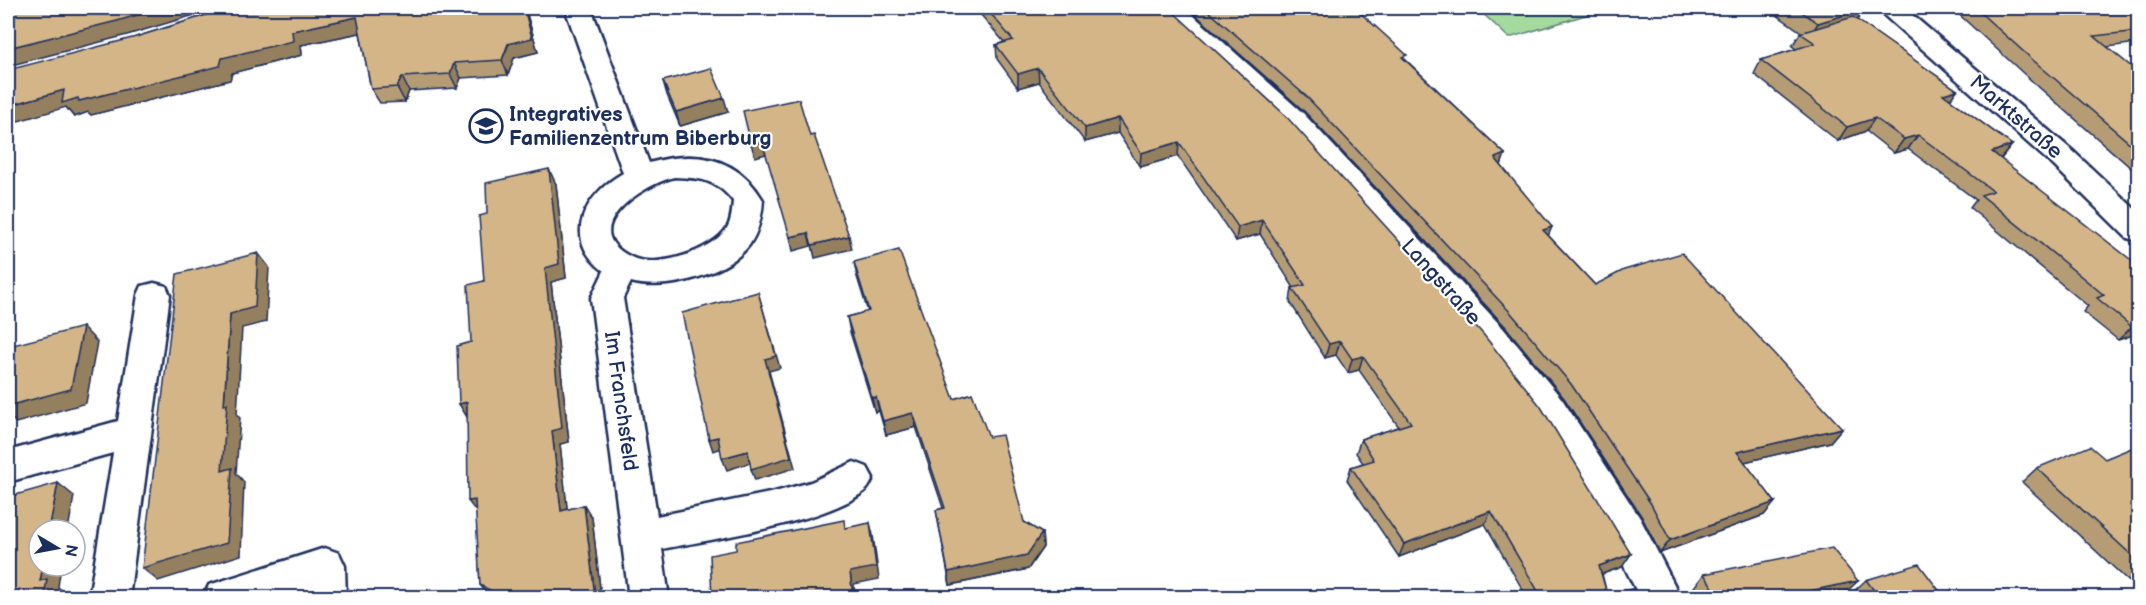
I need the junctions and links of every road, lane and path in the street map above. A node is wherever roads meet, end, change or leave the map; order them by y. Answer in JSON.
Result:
{"nodes":[{"id":1,"x":578,"y":8,"type":"edge"},
{"id":2,"x":1170,"y":8,"type":"edge"},
{"id":3,"x":1889,"y":8,"type":"edge"},
{"id":4,"x":639,"y":177,"type":"junction"},
{"id":5,"x":2139,"y":230,"type":"edge"},
{"id":6,"x":622,"y":267,"type":"junction"},
{"id":7,"x":154,"y":295,"type":"dead end"},
{"id":8,"x":134,"y":432,"type":"junction"},
{"id":9,"x":8,"y":466,"type":"edge"},
{"id":10,"x":854,"y":478,"type":"dead end"},
{"id":11,"x":639,"y":537,"type":"junction"},
{"id":12,"x":109,"y":597,"type":"edge"},
{"id":13,"x":223,"y":597,"type":"edge"},
{"id":14,"x":326,"y":597,"type":"edge"},
{"id":15,"x":649,"y":597,"type":"edge"},
{"id":16,"x":1661,"y":597,"type":"edge"}],
"edges":[{"from":1,"to":4,"type":"street"},
{"from":2,"to":16,"type":"street","name":"Langstraße"},
{"from":3,"to":5,"type":"street","name":"Marktstraße"},
{"from":4,"to":6,"type":"street"},
{"from":4,"to":6,"type":"street"},
{"from":6,"to":11,"type":"street","name":"Im Franchsfeld"},
{"from":7,"to":8,"type":"street"},
{"from":8,"to":9,"type":"street"},
{"from":8,"to":12,"type":"street"},
{"from":10,"to":11,"type":"street"},
{"from":11,"to":15,"type":"street","name":"Im Franchsfeld"},
{"from":13,"to":14,"type":"street"}]}
